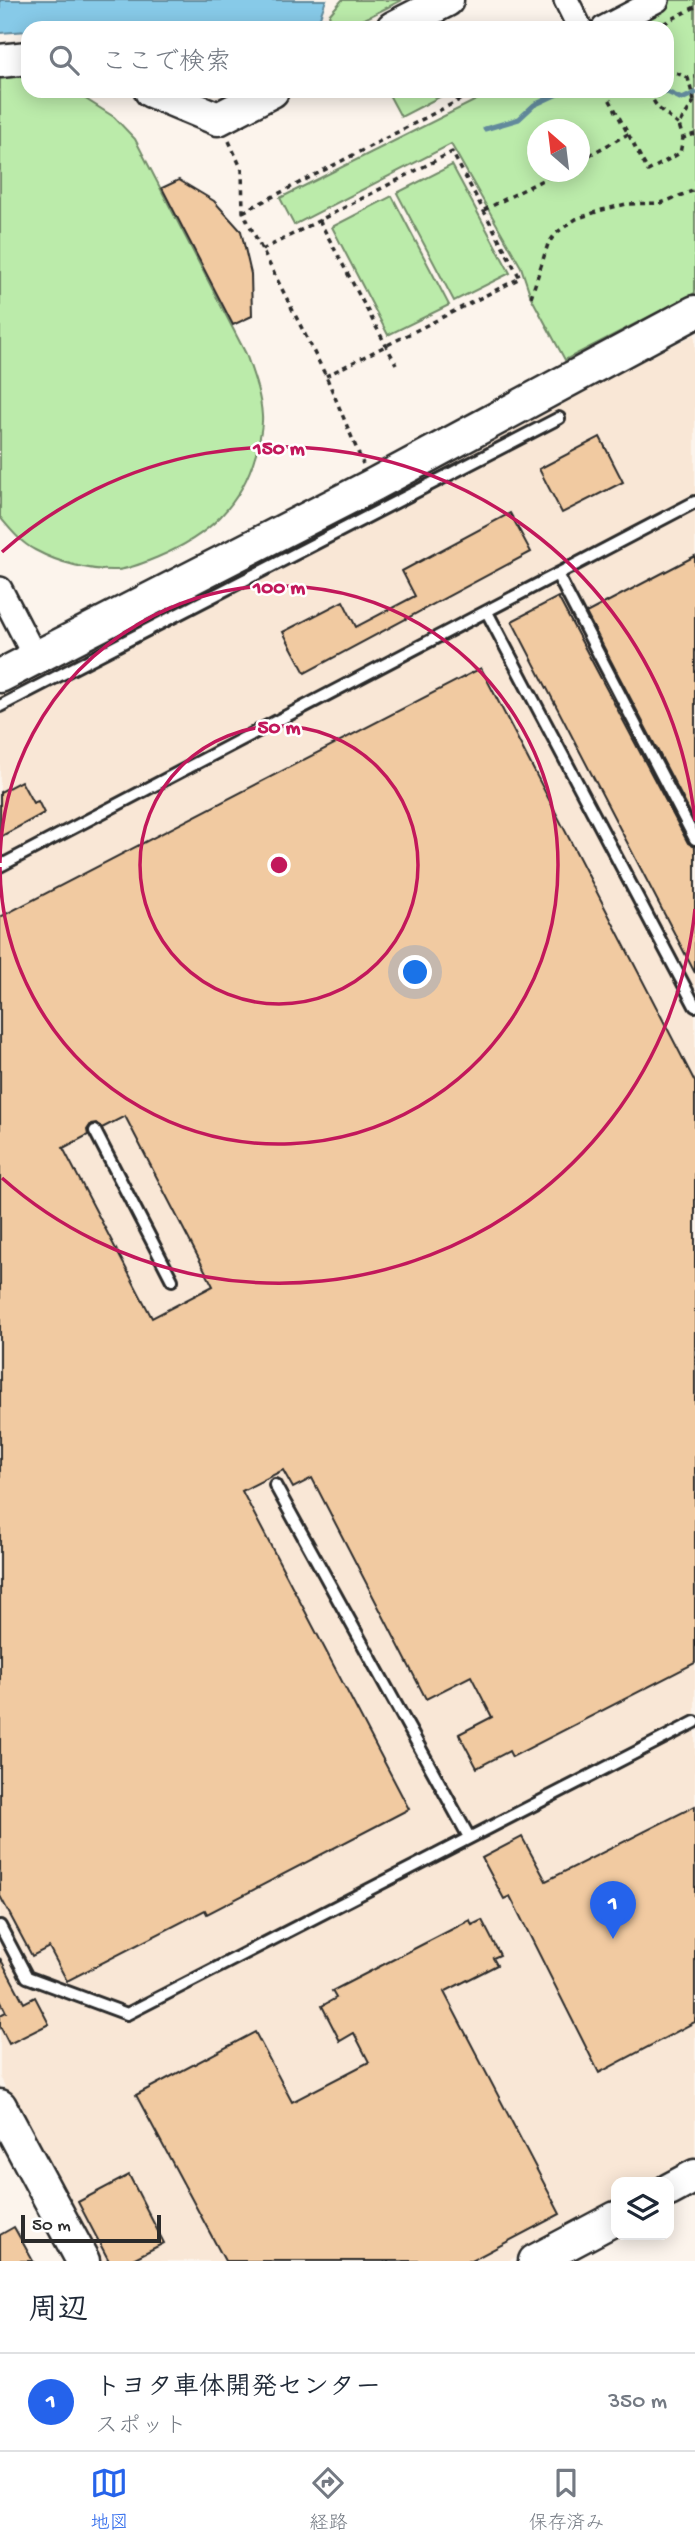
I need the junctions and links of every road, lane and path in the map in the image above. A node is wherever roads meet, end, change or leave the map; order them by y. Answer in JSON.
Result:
{"nodes":[{"id":1,"x":447,"y":0,"type":"edge"},
{"id":2,"x":566,"y":0,"type":"edge"},
{"id":3,"x":657,"y":0,"type":"edge"},
{"id":4,"x":695,"y":7,"type":"edge"},
{"id":5,"x":406,"y":21,"type":"edge"},
{"id":6,"x":576,"y":21,"type":"edge"},
{"id":7,"x":617,"y":21,"type":"edge"},
{"id":8,"x":670,"y":21,"type":"edge"},
{"id":9,"x":21,"y":59,"type":"edge"},
{"id":10,"x":0,"y":61,"type":"edge"},
{"id":11,"x":674,"y":72,"type":"edge"},
{"id":12,"x":695,"y":76,"type":"edge"},
{"id":13,"x":688,"y":78,"type":"junction"},
{"id":14,"x":168,"y":98,"type":"edge"},
{"id":15,"x":258,"y":98,"type":"edge"},
{"id":16,"x":463,"y":98,"type":"edge"},
{"id":17,"x":609,"y":98,"type":"edge"},
{"id":18,"x":652,"y":98,"type":"edge"},
{"id":19,"x":693,"y":98,"type":"edge"},
{"id":20,"x":218,"y":119,"type":"junction"},
{"id":21,"x":679,"y":125,"type":"junction"},
{"id":22,"x":628,"y":134,"type":"junction"},
{"id":23,"x":695,"y":135,"type":"edge"},
{"id":24,"x":683,"y":138,"type":"junction"},
{"id":25,"x":590,"y":154,"type":"edge"},
{"id":26,"x":539,"y":182,"type":"edge"},
{"id":27,"x":695,"y":190,"type":"edge"},
{"id":28,"x":484,"y":210,"type":"dead end"},
{"id":29,"x":243,"y":212,"type":"junction"},
{"id":30,"x":319,"y":220,"type":"junction"},
{"id":31,"x":262,"y":250,"type":"junction"},
{"id":32,"x":531,"y":297,"type":"dead end"},
{"id":33,"x":695,"y":312,"type":"edge"},
{"id":34,"x":384,"y":345,"type":"junction"},
{"id":35,"x":396,"y":364,"type":"dead end"},
{"id":36,"x":326,"y":376,"type":"junction"},
{"id":37,"x":559,"y":418,"type":"dead end"},
{"id":38,"x":373,"y":485,"type":"junction"},
{"id":39,"x":695,"y":502,"type":"edge"},
{"id":40,"x":557,"y":574,"type":"junction"},
{"id":41,"x":0,"y":589,"type":"edge"},
{"id":42,"x":487,"y":612,"type":"junction"},
{"id":43,"x":36,"y":657,"type":"junction"},
{"id":44,"x":0,"y":676,"type":"edge"},
{"id":45,"x":0,"y":706,"type":"edge"},
{"id":46,"x":695,"y":839,"type":"edge"},
{"id":47,"x":0,"y":866,"type":"edge"},
{"id":48,"x":695,"y":1006,"type":"edge"},
{"id":49,"x":95,"y":1131,"type":"dead end"},
{"id":50,"x":172,"y":1280,"type":"dead end"},
{"id":51,"x":275,"y":1485,"type":"dead end"},
{"id":52,"x":695,"y":1722,"type":"edge"},
{"id":53,"x":469,"y":1837,"type":"junction"},
{"id":54,"x":0,"y":1926,"type":"edge"},
{"id":55,"x":0,"y":2106,"type":"edge"},
{"id":56,"x":7,"y":2138,"type":"edge"},
{"id":57,"x":695,"y":2176,"type":"edge"},
{"id":58,"x":674,"y":2187,"type":"edge"},
{"id":59,"x":611,"y":2221,"type":"edge"},
{"id":60,"x":83,"y":2261,"type":"edge"},
{"id":61,"x":535,"y":2261,"type":"edge"}],
"edges":[{"from":1,"to":5,"type":"street"},
{"from":2,"to":6,"type":"street"},
{"from":3,"to":7,"type":"street"},
{"from":4,"to":8,"type":"path"},
{"from":9,"to":10,"type":"street"},
{"from":11,"to":13,"type":"path"},
{"from":12,"to":13,"type":"path"},
{"from":13,"to":19,"type":"path"},
{"from":14,"to":20,"type":"street"},
{"from":15,"to":20,"type":"street"},
{"from":16,"to":29,"type":"path"},
{"from":17,"to":22,"type":"path"},
{"from":18,"to":21,"type":"path"},
{"from":19,"to":21,"type":"path"},
{"from":20,"to":29,"type":"path"},
{"from":21,"to":24,"type":"path"},
{"from":22,"to":24,"type":"path"},
{"from":22,"to":25,"type":"path"},
{"from":23,"to":24,"type":"path"},
{"from":26,"to":28,"type":"path"},
{"from":27,"to":32,"type":"path"},
{"from":29,"to":31,"type":"path"},
{"from":30,"to":31,"type":"path"},
{"from":30,"to":34,"type":"path"},
{"from":30,"to":34,"type":"path"},
{"from":31,"to":36,"type":"path"},
{"from":33,"to":38,"type":"street"},
{"from":34,"to":35,"type":"path"},
{"from":34,"to":36,"type":"path"},
{"from":36,"to":38,"type":"path"},
{"from":37,"to":45,"type":"lane"},
{"from":38,"to":43,"type":"street"},
{"from":39,"to":40,"type":"lane"},
{"from":40,"to":42,"type":"lane"},
{"from":40,"to":46,"type":"lane"},
{"from":41,"to":43,"type":"street"},
{"from":42,"to":47,"type":"lane"},
{"from":42,"to":48,"type":"lane"},
{"from":43,"to":44,"type":"street"},
{"from":49,"to":50,"type":"lane"},
{"from":51,"to":53,"type":"lane"},
{"from":52,"to":53,"type":"lane"},
{"from":53,"to":54,"type":"lane"},
{"from":55,"to":56,"type":"street"},
{"from":56,"to":60,"type":"street"},
{"from":57,"to":58,"type":"street"},
{"from":59,"to":61,"type":"street"}]}
